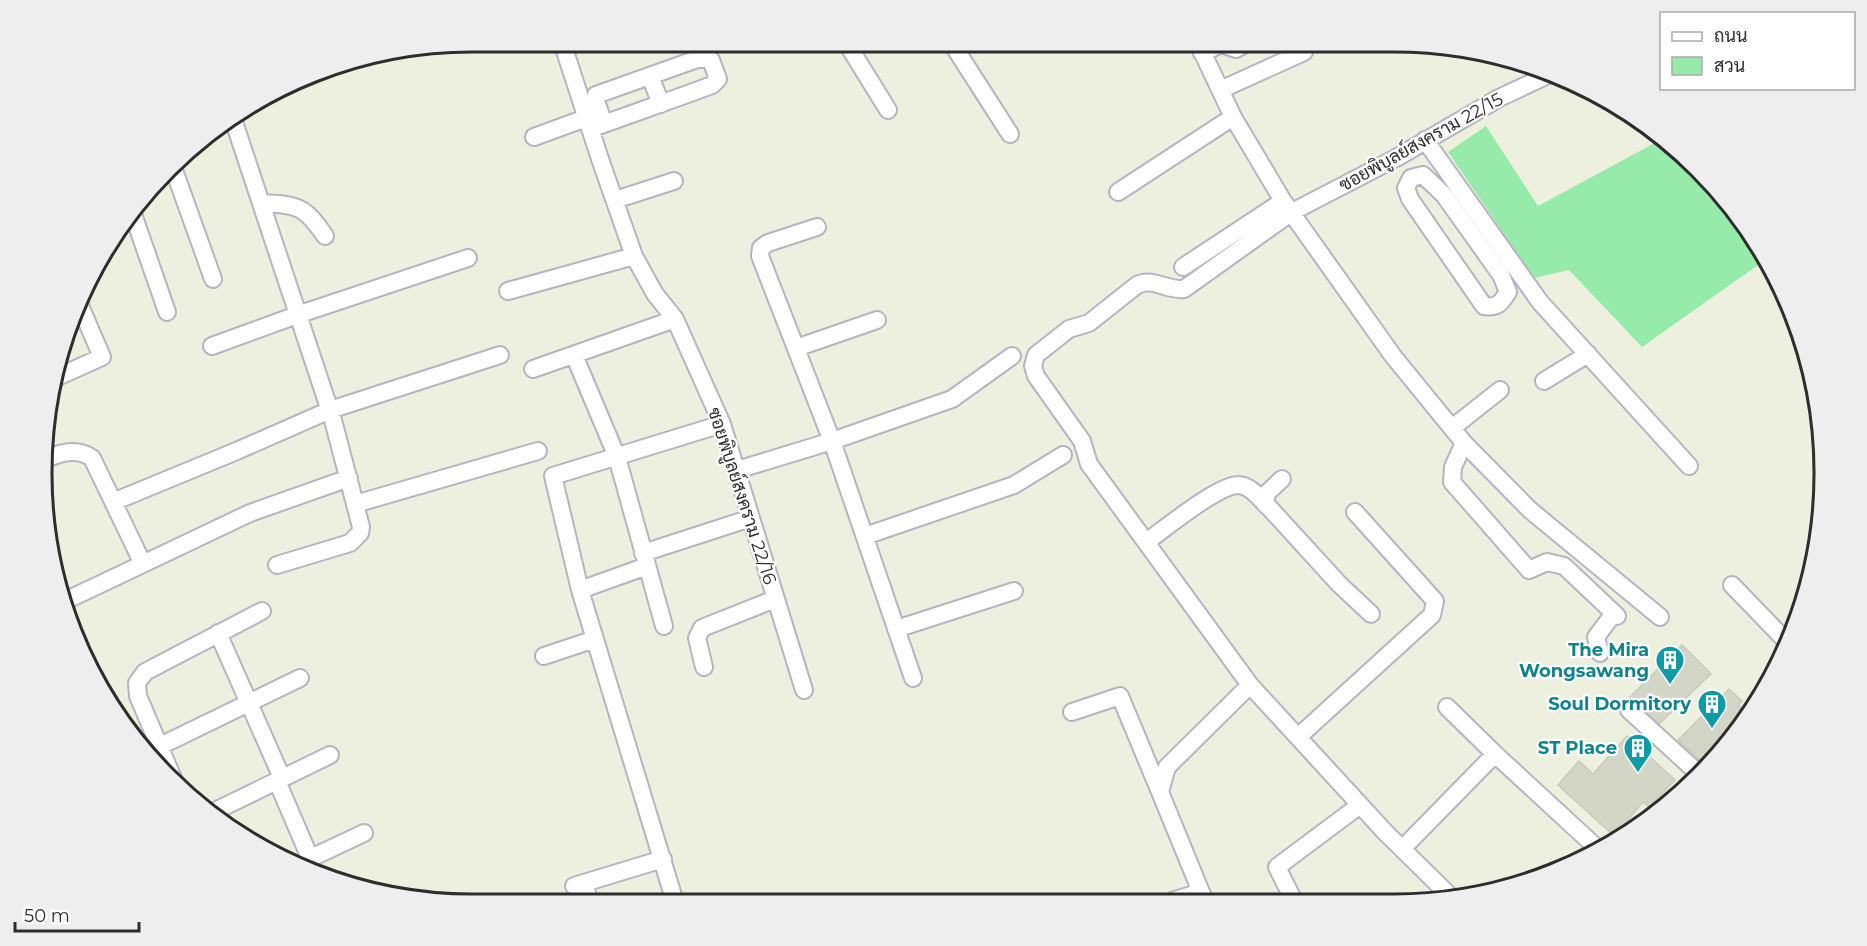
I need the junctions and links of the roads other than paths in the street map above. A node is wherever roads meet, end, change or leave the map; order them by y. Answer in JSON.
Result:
{"nodes":[{"id":1,"x":566,"y":52,"type":"edge"},
{"id":2,"x":852,"y":52,"type":"edge"},
{"id":3,"x":957,"y":52,"type":"edge"},
{"id":4,"x":1202,"y":52,"type":"edge"},
{"id":5,"x":1305,"y":52,"type":"dead end"},
{"id":6,"x":651,"y":76,"type":"junction"},
{"id":7,"x":1539,"y":79,"type":"edge"},
{"id":8,"x":1220,"y":90,"type":"junction"},
{"id":9,"x":661,"y":104,"type":"junction"},
{"id":10,"x":888,"y":110,"type":"dead end"},
{"id":11,"x":1233,"y":117,"type":"junction"},
{"id":12,"x":593,"y":123,"type":"junction"},
{"id":13,"x":235,"y":126,"type":"edge"},
{"id":14,"x":1010,"y":134,"type":"dead end"},
{"id":15,"x":534,"y":137,"type":"dead end"},
{"id":16,"x":1425,"y":140,"type":"junction"},
{"id":17,"x":1396,"y":158,"type":"junction"},
{"id":18,"x":176,"y":176,"type":"edge"},
{"id":19,"x":1411,"y":178,"type":"junction"},
{"id":20,"x":674,"y":181,"type":"dead end"},
{"id":21,"x":1118,"y":192,"type":"dead end"},
{"id":22,"x":615,"y":200,"type":"junction"},
{"id":23,"x":261,"y":203,"type":"junction"},
{"id":24,"x":1288,"y":206,"type":"junction"},
{"id":25,"x":136,"y":222,"type":"edge"},
{"id":26,"x":817,"y":227,"type":"dead end"},
{"id":27,"x":325,"y":236,"type":"dead end"},
{"id":28,"x":634,"y":256,"type":"junction"},
{"id":29,"x":468,"y":258,"type":"dead end"},
{"id":30,"x":1183,"y":267,"type":"dead end"},
{"id":31,"x":213,"y":279,"type":"dead end"},
{"id":32,"x":508,"y":291,"type":"dead end"},
{"id":33,"x":167,"y":312,"type":"dead end"},
{"id":34,"x":84,"y":315,"type":"edge"},
{"id":35,"x":297,"y":315,"type":"junction"},
{"id":36,"x":675,"y":319,"type":"junction"},
{"id":37,"x":877,"y":320,"type":"dead end"},
{"id":38,"x":212,"y":346,"type":"dead end"},
{"id":39,"x":796,"y":348,"type":"junction"},
{"id":40,"x":1588,"y":354,"type":"junction"},
{"id":41,"x":500,"y":355,"type":"dead end"},
{"id":42,"x":574,"y":355,"type":"junction"},
{"id":43,"x":1012,"y":356,"type":"dead end"},
{"id":44,"x":533,"y":369,"type":"dead end"},
{"id":45,"x":65,"y":374,"type":"edge"},
{"id":46,"x":1545,"y":381,"type":"dead end"},
{"id":47,"x":1500,"y":390,"type":"dead end"},
{"id":48,"x":330,"y":410,"type":"junction"},
{"id":49,"x":722,"y":423,"type":"junction"},
{"id":50,"x":1452,"y":428,"type":"junction"},
{"id":51,"x":832,"y":441,"type":"junction"},
{"id":52,"x":1464,"y":443,"type":"junction"},
{"id":53,"x":538,"y":450,"type":"dead end"},
{"id":54,"x":1063,"y":455,"type":"dead end"},
{"id":55,"x":53,"y":456,"type":"edge"},
{"id":56,"x":617,"y":457,"type":"junction"},
{"id":57,"x":1689,"y":466,"type":"dead end"},
{"id":58,"x":737,"y":470,"type":"junction"},
{"id":59,"x":349,"y":478,"type":"junction"},
{"id":60,"x":1282,"y":479,"type":"dead end"},
{"id":61,"x":113,"y":502,"type":"junction"},
{"id":62,"x":355,"y":504,"type":"junction"},
{"id":63,"x":1268,"y":506,"type":"junction"},
{"id":64,"x":1355,"y":512,"type":"dead end"},
{"id":65,"x":751,"y":518,"type":"junction"},
{"id":66,"x":865,"y":536,"type":"junction"},
{"id":67,"x":1146,"y":542,"type":"junction"},
{"id":68,"x":645,"y":559,"type":"junction"},
{"id":69,"x":143,"y":564,"type":"junction"},
{"id":70,"x":277,"y":565,"type":"dead end"},
{"id":71,"x":1732,"y":585,"type":"dead end"},
{"id":72,"x":580,"y":590,"type":"junction"},
{"id":73,"x":1014,"y":591,"type":"dead end"},
{"id":74,"x":72,"y":598,"type":"edge"},
{"id":75,"x":776,"y":599,"type":"junction"},
{"id":76,"x":262,"y":611,"type":"dead end"},
{"id":77,"x":1371,"y":614,"type":"dead end"},
{"id":78,"x":1660,"y":617,"type":"dead end"},
{"id":79,"x":664,"y":626,"type":"dead end"},
{"id":80,"x":896,"y":629,"type":"junction"},
{"id":81,"x":218,"y":633,"type":"junction"},
{"id":82,"x":1781,"y":636,"type":"edge"},
{"id":83,"x":596,"y":639,"type":"junction"},
{"id":84,"x":1600,"y":653,"type":"dead end"},
{"id":85,"x":544,"y":656,"type":"dead end"},
{"id":86,"x":704,"y":667,"type":"dead end"},
{"id":87,"x":300,"y":678,"type":"dead end"},
{"id":88,"x":913,"y":678,"type":"dead end"},
{"id":89,"x":1250,"y":685,"type":"junction"},
{"id":90,"x":804,"y":690,"type":"dead end"},
{"id":91,"x":249,"y":703,"type":"junction"},
{"id":92,"x":1447,"y":707,"type":"dead end"},
{"id":93,"x":1629,"y":710,"type":"dead end"},
{"id":94,"x":1072,"y":712,"type":"dead end"},
{"id":95,"x":1298,"y":737,"type":"junction"},
{"id":96,"x":154,"y":744,"type":"edge"},
{"id":97,"x":1495,"y":754,"type":"junction"},
{"id":98,"x":330,"y":755,"type":"dead end"},
{"id":99,"x":1693,"y":768,"type":"edge"},
{"id":100,"x":280,"y":779,"type":"junction"},
{"id":101,"x":1160,"y":792,"type":"junction"},
{"id":102,"x":1360,"y":805,"type":"junction"},
{"id":103,"x":219,"y":809,"type":"edge"},
{"id":104,"x":364,"y":833,"type":"dead end"},
{"id":105,"x":1592,"y":843,"type":"edge"},
{"id":106,"x":1403,"y":848,"type":"junction"},
{"id":107,"x":301,"y":856,"type":"edge"},
{"id":108,"x":308,"y":859,"type":"edge"},
{"id":109,"x":663,"y":859,"type":"junction"},
{"id":110,"x":1445,"y":890,"type":"edge"},
{"id":111,"x":585,"y":894,"type":"edge"},
{"id":112,"x":673,"y":894,"type":"edge"},
{"id":113,"x":1202,"y":894,"type":"edge"},
{"id":114,"x":1290,"y":894,"type":"edge"}],
"edges":[{"from":1,"to":12,"type":"street","name":"ซอยพิบูลย์สงคราม 22/16"},
{"from":2,"to":10,"type":"street"},
{"from":3,"to":14,"type":"street"},
{"from":4,"to":8,"type":"street"},
{"from":5,"to":8,"type":"street"},
{"from":6,"to":9,"type":"street"},
{"from":6,"to":9,"type":"street"},
{"from":6,"to":12,"type":"street"},
{"from":7,"to":16,"type":"street","name":"ซอยพิบูลย์สงคราม 22/15"},
{"from":8,"to":11,"type":"street"},
{"from":9,"to":12,"type":"street"},
{"from":11,"to":21,"type":"street"},
{"from":11,"to":24,"type":"street"},
{"from":12,"to":15,"type":"street"},
{"from":12,"to":22,"type":"street","name":"ซอยพิบูลย์สงคราม 22/16"},
{"from":13,"to":23,"type":"street"},
{"from":16,"to":17,"type":"street","name":"ซอยพิบูลย์สงคราม 22/15"},
{"from":16,"to":40,"type":"street"},
{"from":17,"to":19,"type":"street"},
{"from":17,"to":24,"type":"street","name":"ซอยพิบูลย์สงคราม 22/15"},
{"from":18,"to":31,"type":"street"},
{"from":19,"to":19,"type":"street"},
{"from":20,"to":22,"type":"street"},
{"from":22,"to":28,"type":"street","name":"ซอยพิบูลย์สงคราม 22/16"},
{"from":23,"to":27,"type":"street"},
{"from":23,"to":35,"type":"street"},
{"from":24,"to":30,"type":"street"},
{"from":24,"to":50,"type":"street"},
{"from":24,"to":67,"type":"street"},
{"from":25,"to":33,"type":"street"},
{"from":26,"to":39,"type":"street"},
{"from":28,"to":32,"type":"street"},
{"from":28,"to":36,"type":"street","name":"ซอยพิบูลย์สงคราม 22/16"},
{"from":29,"to":35,"type":"street"},
{"from":34,"to":45,"type":"street"},
{"from":35,"to":38,"type":"street"},
{"from":35,"to":48,"type":"street"},
{"from":36,"to":42,"type":"street"},
{"from":36,"to":49,"type":"street","name":"ซอยพิบูลย์สงคราม 22/16"},
{"from":37,"to":39,"type":"street"},
{"from":39,"to":51,"type":"street"},
{"from":40,"to":46,"type":"street"},
{"from":40,"to":57,"type":"street"},
{"from":41,"to":48,"type":"street"},
{"from":42,"to":44,"type":"street"},
{"from":42,"to":56,"type":"street"},
{"from":43,"to":51,"type":"street"},
{"from":47,"to":50,"type":"street"},
{"from":48,"to":59,"type":"street"},
{"from":48,"to":61,"type":"street"},
{"from":49,"to":56,"type":"street"},
{"from":49,"to":58,"type":"street","name":"ซอยพิบูลย์สงคราม 22/16"},
{"from":50,"to":52,"type":"street"},
{"from":51,"to":58,"type":"street"},
{"from":51,"to":66,"type":"street"},
{"from":52,"to":78,"type":"street"},
{"from":52,"to":84,"type":"street"},
{"from":53,"to":62,"type":"street"},
{"from":54,"to":66,"type":"street"},
{"from":55,"to":61,"type":"street"},
{"from":56,"to":68,"type":"street"},
{"from":56,"to":72,"type":"street"},
{"from":58,"to":65,"type":"street","name":"ซอยพิบูลย์สงคราม 22/16"},
{"from":59,"to":62,"type":"street"},
{"from":59,"to":69,"type":"street"},
{"from":60,"to":63,"type":"street"},
{"from":61,"to":69,"type":"street"},
{"from":62,"to":70,"type":"street"},
{"from":63,"to":67,"type":"street"},
{"from":63,"to":77,"type":"street"},
{"from":64,"to":95,"type":"street"},
{"from":65,"to":68,"type":"street"},
{"from":65,"to":75,"type":"street","name":"ซอยพิบูลย์สงคราม 22/16"},
{"from":66,"to":80,"type":"street"},
{"from":67,"to":89,"type":"street"},
{"from":68,"to":72,"type":"street"},
{"from":68,"to":79,"type":"street"},
{"from":69,"to":74,"type":"street"},
{"from":71,"to":82,"type":"street"},
{"from":72,"to":83,"type":"street"},
{"from":73,"to":80,"type":"street"},
{"from":75,"to":86,"type":"street"},
{"from":75,"to":90,"type":"street","name":"ซอยพิบูลย์สงคราม 22/16"},
{"from":76,"to":81,"type":"street"},
{"from":80,"to":88,"type":"street"},
{"from":81,"to":91,"type":"street"},
{"from":81,"to":96,"type":"street"},
{"from":83,"to":85,"type":"street"},
{"from":83,"to":109,"type":"street"},
{"from":87,"to":91,"type":"street"},
{"from":89,"to":95,"type":"street"},
{"from":89,"to":101,"type":"street"},
{"from":91,"to":96,"type":"street"},
{"from":91,"to":100,"type":"street"},
{"from":92,"to":97,"type":"street"},
{"from":93,"to":99,"type":"street"},
{"from":94,"to":101,"type":"street"},
{"from":95,"to":102,"type":"street"},
{"from":97,"to":105,"type":"street"},
{"from":97,"to":106,"type":"street"},
{"from":98,"to":100,"type":"street"},
{"from":100,"to":103,"type":"street"},
{"from":100,"to":107,"type":"street"},
{"from":101,"to":113,"type":"street"},
{"from":102,"to":106,"type":"street"},
{"from":102,"to":114,"type":"street"},
{"from":104,"to":108,"type":"street"},
{"from":106,"to":110,"type":"street"},
{"from":109,"to":111,"type":"street"},
{"from":109,"to":112,"type":"street"}]}
